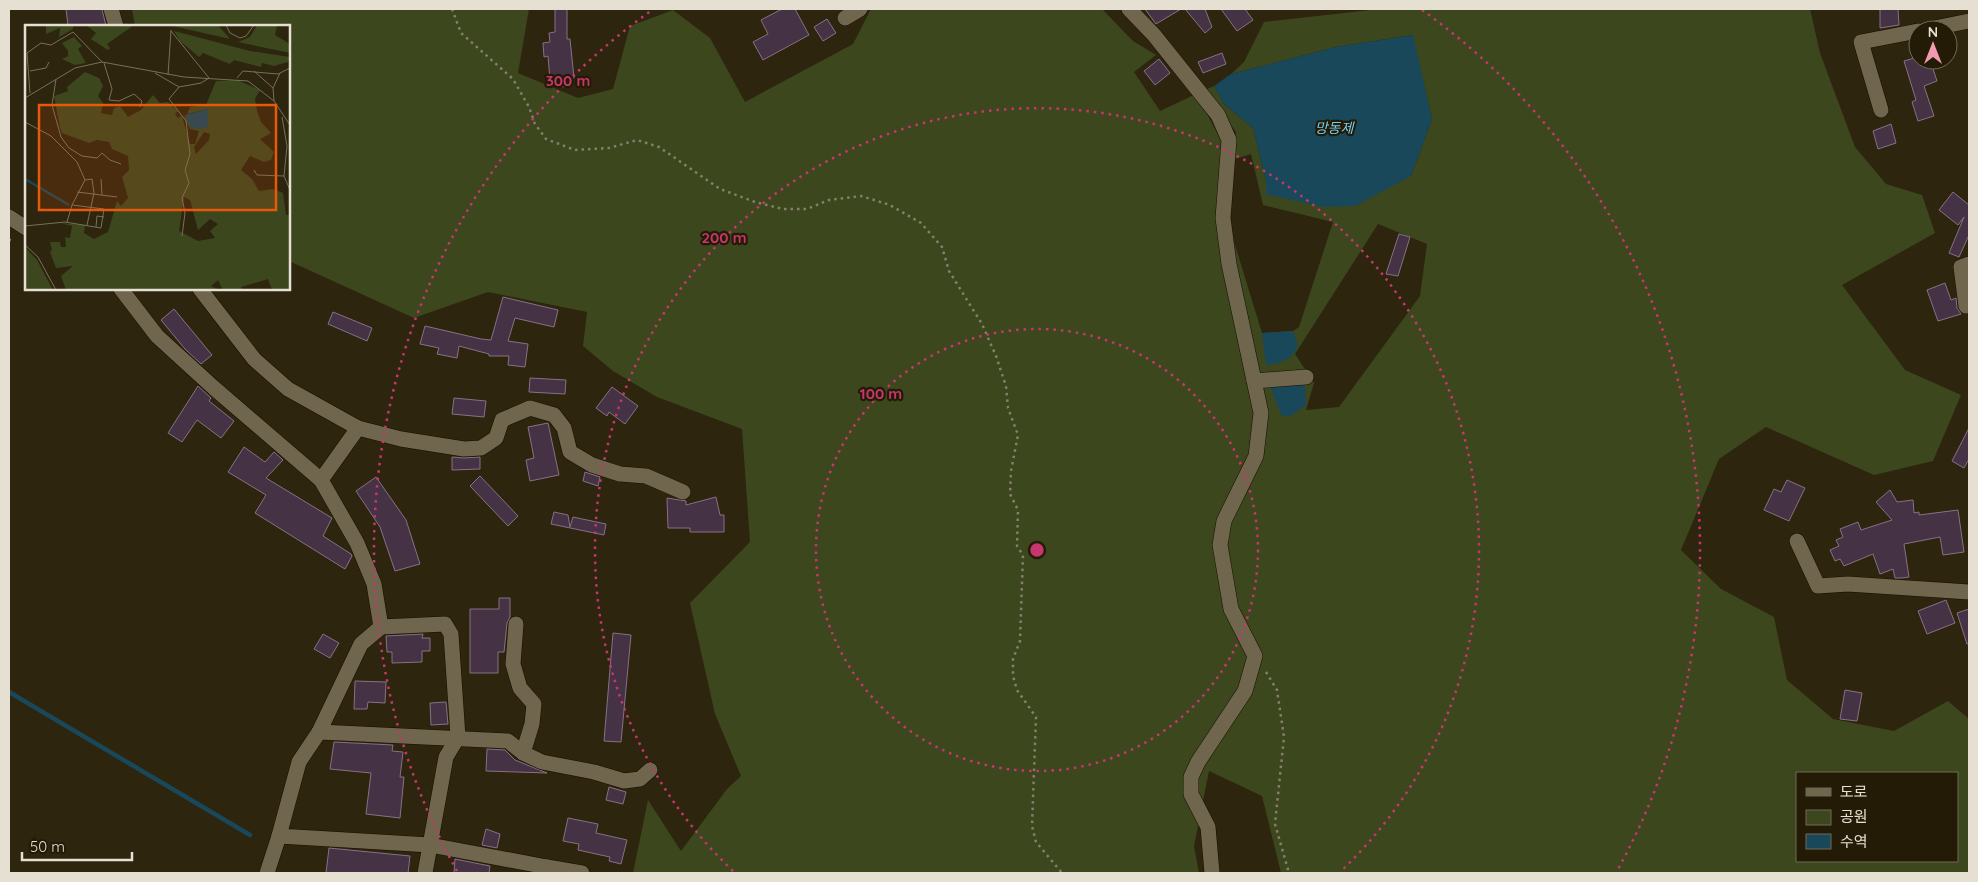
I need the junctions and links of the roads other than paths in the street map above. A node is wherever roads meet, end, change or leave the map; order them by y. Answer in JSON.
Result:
{"nodes":[{"id":1,"x":111,"y":9,"type":"edge"},
{"id":2,"x":860,"y":9,"type":"edge"},
{"id":3,"x":1128,"y":9,"type":"edge"},
{"id":4,"x":845,"y":18,"type":"dead end"},
{"id":5,"x":116,"y":25,"type":"edge"},
{"id":6,"x":1908,"y":33,"type":"edge"},
{"id":7,"x":1881,"y":110,"type":"dead end"},
{"id":8,"x":9,"y":217,"type":"edge"},
{"id":9,"x":25,"y":227,"type":"edge"},
{"id":10,"x":1969,"y":264,"type":"edge"},
{"id":11,"x":122,"y":290,"type":"edge"},
{"id":12,"x":201,"y":290,"type":"edge"},
{"id":13,"x":1966,"y":306,"type":"dead end"},
{"id":14,"x":1306,"y":377,"type":"dead end"},
{"id":15,"x":1254,"y":381,"type":"junction"},
{"id":16,"x":358,"y":428,"type":"junction"},
{"id":17,"x":321,"y":480,"type":"junction"},
{"id":18,"x":683,"y":492,"type":"dead end"},
{"id":19,"x":1797,"y":541,"type":"dead end"},
{"id":20,"x":1969,"y":592,"type":"edge"},
{"id":21,"x":516,"y":624,"type":"dead end"},
{"id":22,"x":381,"y":626,"type":"junction"},
{"id":23,"x":319,"y":732,"type":"junction"},
{"id":24,"x":458,"y":737,"type":"junction"},
{"id":25,"x":523,"y":753,"type":"junction"},
{"id":26,"x":650,"y":770,"type":"dead end"},
{"id":27,"x":279,"y":836,"type":"junction"},
{"id":28,"x":430,"y":845,"type":"junction"},
{"id":29,"x":547,"y":870,"type":"edge"},
{"id":30,"x":267,"y":873,"type":"edge"},
{"id":31,"x":425,"y":873,"type":"edge"},
{"id":32,"x":582,"y":873,"type":"edge"},
{"id":33,"x":1212,"y":873,"type":"edge"}],
"edges":[{"from":1,"to":5,"type":"street"},
{"from":2,"to":4,"type":"street"},
{"from":3,"to":15,"type":"street"},
{"from":6,"to":7,"type":"street"},
{"from":8,"to":9,"type":"street"},
{"from":10,"to":13,"type":"street"},
{"from":11,"to":17,"type":"street"},
{"from":12,"to":16,"type":"street"},
{"from":14,"to":15,"type":"street"},
{"from":15,"to":33,"type":"street"},
{"from":16,"to":17,"type":"street"},
{"from":16,"to":18,"type":"street"},
{"from":17,"to":22,"type":"street"},
{"from":19,"to":20,"type":"street"},
{"from":21,"to":25,"type":"street"},
{"from":22,"to":23,"type":"street"},
{"from":22,"to":24,"type":"street"},
{"from":23,"to":24,"type":"street"},
{"from":23,"to":27,"type":"street"},
{"from":24,"to":25,"type":"street"},
{"from":24,"to":28,"type":"street"},
{"from":25,"to":26,"type":"street"},
{"from":27,"to":28,"type":"street"},
{"from":27,"to":30,"type":"street"},
{"from":28,"to":29,"type":"street"},
{"from":28,"to":31,"type":"street"},
{"from":29,"to":32,"type":"street"}]}
